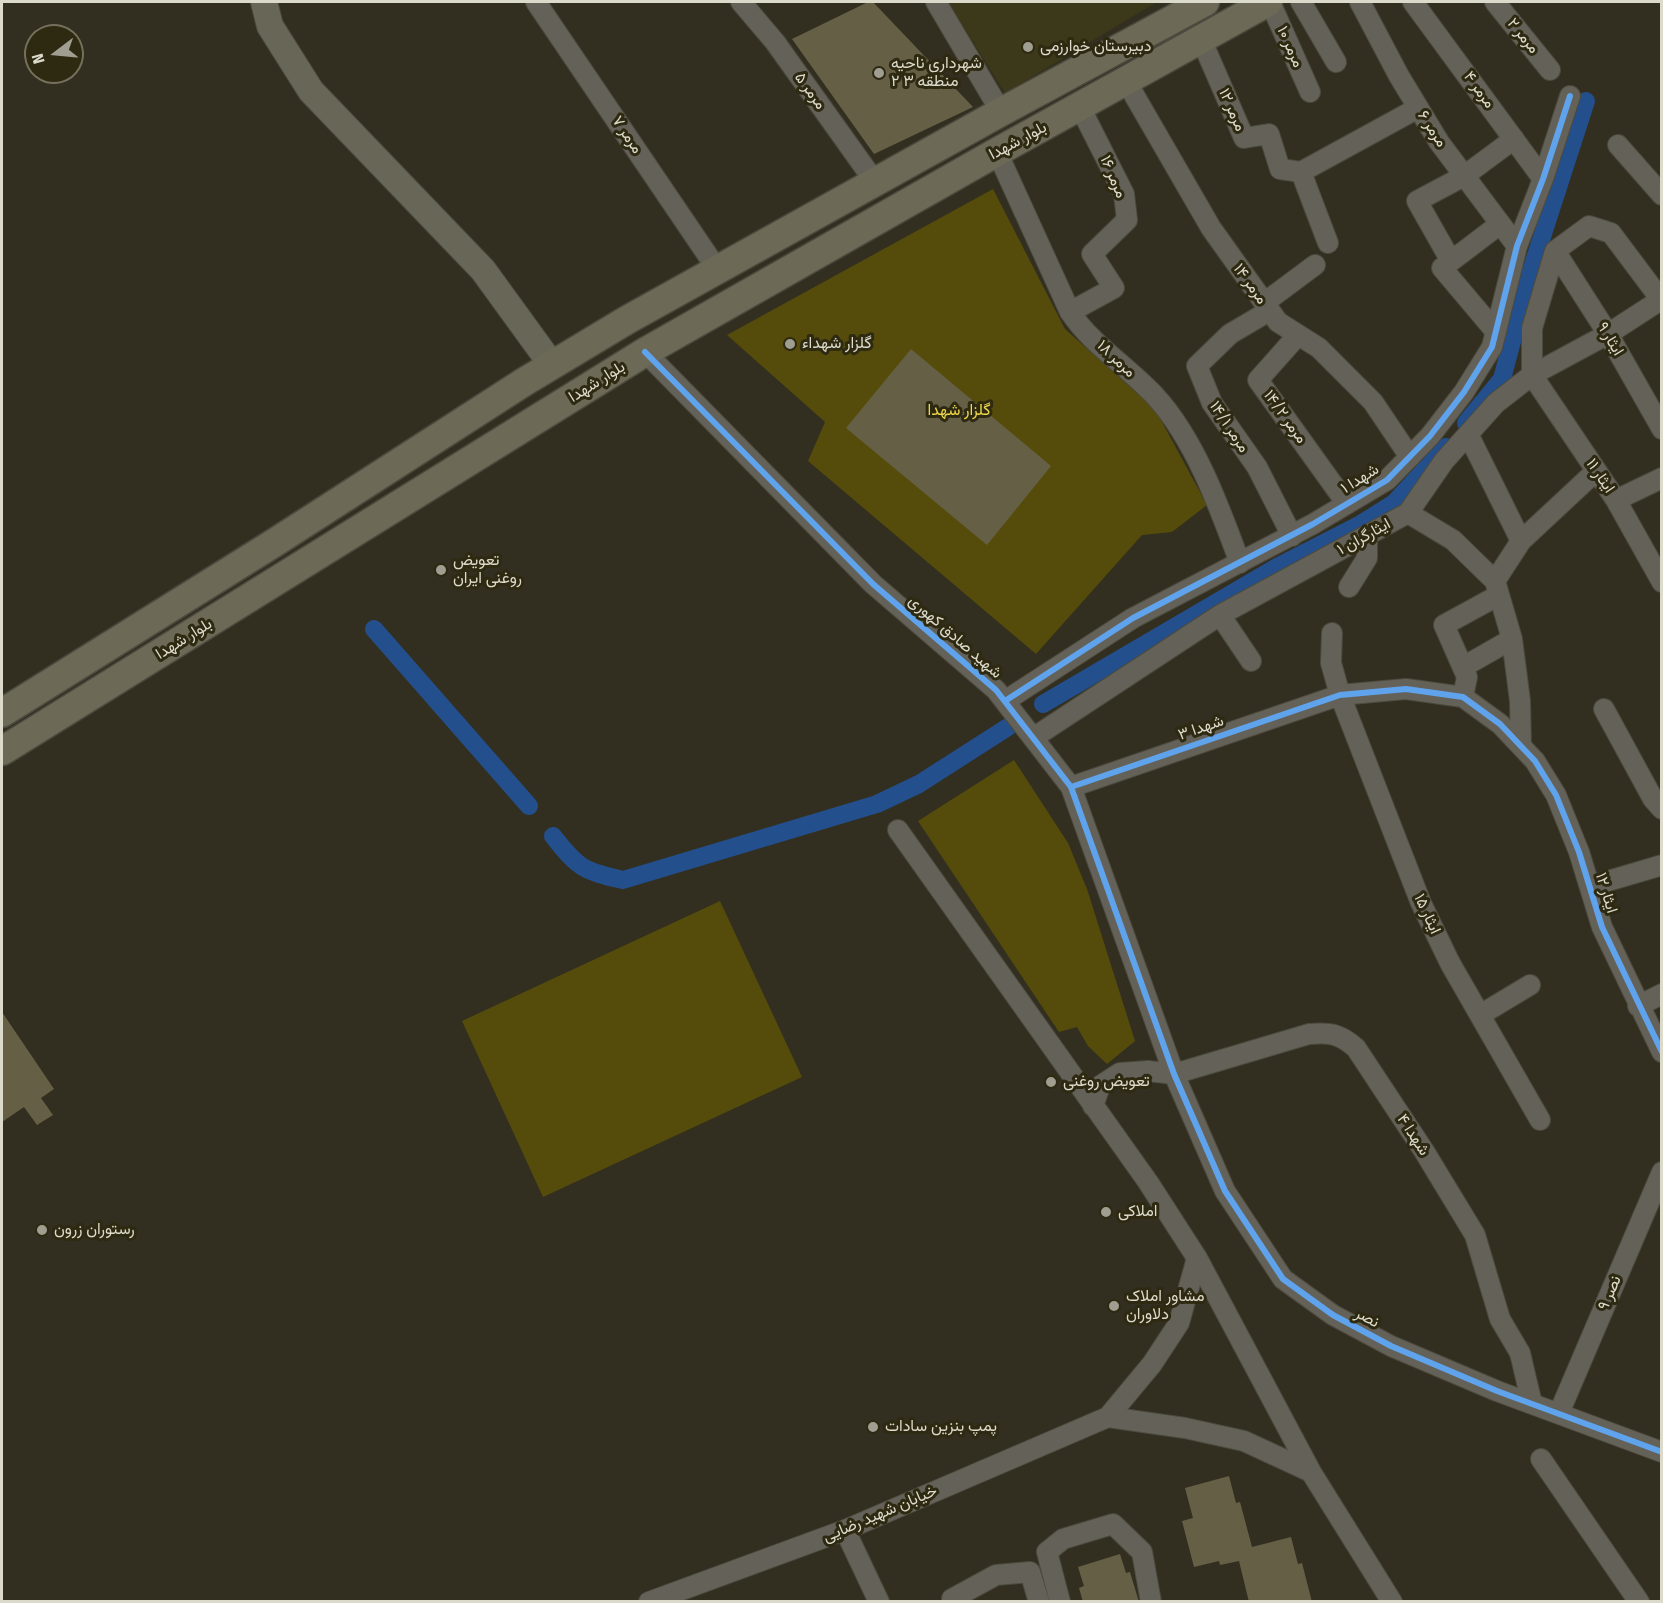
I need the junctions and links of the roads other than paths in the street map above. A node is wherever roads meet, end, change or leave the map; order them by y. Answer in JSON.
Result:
{"nodes":[{"id":1,"x":264,"y":2,"type":"edge"},
{"id":2,"x":536,"y":2,"type":"edge"},
{"id":3,"x":741,"y":2,"type":"edge"},
{"id":4,"x":936,"y":2,"type":"edge"},
{"id":5,"x":1205,"y":2,"type":"edge"},
{"id":6,"x":1269,"y":2,"type":"edge"},
{"id":7,"x":1301,"y":2,"type":"edge"},
{"id":8,"x":1360,"y":2,"type":"edge"},
{"id":9,"x":1413,"y":2,"type":"edge"},
{"id":10,"x":1495,"y":2,"type":"edge"},
{"id":11,"x":1201,"y":39,"type":"junction"},
{"id":12,"x":1336,"y":62,"type":"dead end"},
{"id":13,"x":1550,"y":70,"type":"dead end"},
{"id":14,"x":1126,"y":81,"type":"junction"},
{"id":15,"x":1310,"y":92,"type":"dead end"},
{"id":16,"x":1570,"y":96,"type":"dead end"},
{"id":17,"x":1080,"y":107,"type":"junction"},
{"id":18,"x":1418,"y":108,"type":"junction"},
{"id":19,"x":1001,"y":112,"type":"junction"},
{"id":20,"x":1514,"y":139,"type":"junction"},
{"id":21,"x":1618,"y":145,"type":"dead end"},
{"id":22,"x":997,"y":152,"type":"junction"},
{"id":23,"x":1301,"y":172,"type":"junction"},
{"id":24,"x":1464,"y":176,"type":"junction"},
{"id":25,"x":1543,"y":179,"type":"junction"},
{"id":26,"x":875,"y":182,"type":"junction"},
{"id":27,"x":1662,"y":195,"type":"edge"},
{"id":28,"x":1500,"y":224,"type":"junction"},
{"id":29,"x":1328,"y":243,"type":"dead end"},
{"id":30,"x":1517,"y":246,"type":"junction"},
{"id":31,"x":1555,"y":251,"type":"junction"},
{"id":32,"x":1451,"y":261,"type":"junction"},
{"id":33,"x":1315,"y":266,"type":"dead end"},
{"id":34,"x":717,"y":269,"type":"junction"},
{"id":35,"x":1661,"y":300,"type":"edge"},
{"id":36,"x":1267,"y":307,"type":"junction"},
{"id":37,"x":1070,"y":312,"type":"junction"},
{"id":38,"x":1496,"y":332,"type":"junction"},
{"id":39,"x":1608,"y":334,"type":"junction"},
{"id":40,"x":1298,"y":335,"type":"junction"},
{"id":41,"x":645,"y":352,"type":"junction"},
{"id":42,"x":552,"y":365,"type":"junction"},
{"id":43,"x":1532,"y":375,"type":"junction"},
{"id":44,"x":1662,"y":429,"type":"edge"},
{"id":45,"x":1468,"y":434,"type":"junction"},
{"id":46,"x":1410,"y":457,"type":"junction"},
{"id":47,"x":1596,"y":471,"type":"junction"},
{"id":48,"x":1662,"y":478,"type":"edge"},
{"id":49,"x":1616,"y":500,"type":"junction"},
{"id":50,"x":1347,"y":504,"type":"junction"},
{"id":51,"x":1408,"y":513,"type":"junction"},
{"id":52,"x":1292,"y":536,"type":"junction"},
{"id":53,"x":1367,"y":536,"type":"junction"},
{"id":54,"x":1521,"y":541,"type":"junction"},
{"id":55,"x":1655,"y":552,"type":"edge"},
{"id":56,"x":1240,"y":563,"type":"junction"},
{"id":57,"x":1662,"y":582,"type":"edge"},
{"id":58,"x":1349,"y":587,"type":"dead end"},
{"id":59,"x":1497,"y":588,"type":"junction"},
{"id":60,"x":1220,"y":615,"type":"junction"},
{"id":61,"x":1332,"y":633,"type":"dead end"},
{"id":62,"x":1512,"y":639,"type":"junction"},
{"id":63,"x":1251,"y":661,"type":"dead end"},
{"id":64,"x":1463,"y":667,"type":"junction"},
{"id":65,"x":1340,"y":695,"type":"junction"},
{"id":66,"x":28,"y":696,"type":"junction"},
{"id":67,"x":1463,"y":697,"type":"junction"},
{"id":68,"x":1005,"y":702,"type":"junction"},
{"id":69,"x":1604,"y":709,"type":"dead end"},
{"id":70,"x":2,"y":713,"type":"edge"},
{"id":71,"x":49,"y":722,"type":"junction"},
{"id":72,"x":1033,"y":738,"type":"junction"},
{"id":73,"x":1521,"y":746,"type":"junction"},
{"id":74,"x":2,"y":751,"type":"edge"},
{"id":75,"x":1071,"y":787,"type":"junction"},
{"id":76,"x":1662,"y":809,"type":"edge"},
{"id":77,"x":898,"y":830,"type":"dead end"},
{"id":78,"x":1662,"y":865,"type":"edge"},
{"id":79,"x":1591,"y":886,"type":"junction"},
{"id":80,"x":1530,"y":985,"type":"dead end"},
{"id":81,"x":1662,"y":994,"type":"edge"},
{"id":82,"x":1638,"y":1006,"type":"junction"},
{"id":83,"x":1480,"y":1015,"type":"junction"},
{"id":84,"x":1662,"y":1052,"type":"edge"},
{"id":85,"x":1174,"y":1074,"type":"junction"},
{"id":86,"x":1093,"y":1106,"type":"junction"},
{"id":87,"x":1540,"y":1120,"type":"dead end"},
{"id":88,"x":1662,"y":1172,"type":"edge"},
{"id":89,"x":1197,"y":1258,"type":"junction"},
{"id":90,"x":1532,"y":1404,"type":"junction"},
{"id":91,"x":1559,"y":1413,"type":"junction"},
{"id":92,"x":1107,"y":1417,"type":"junction"},
{"id":93,"x":1662,"y":1452,"type":"edge"},
{"id":94,"x":1541,"y":1458,"type":"dead end"},
{"id":95,"x":1311,"y":1472,"type":"junction"},
{"id":96,"x":845,"y":1530,"type":"junction"},
{"id":97,"x":649,"y":1602,"type":"edge"},
{"id":98,"x":879,"y":1602,"type":"edge"},
{"id":99,"x":952,"y":1602,"type":"edge"},
{"id":100,"x":1039,"y":1602,"type":"edge"},
{"id":101,"x":1060,"y":1602,"type":"edge"},
{"id":102,"x":1151,"y":1602,"type":"edge"},
{"id":103,"x":1392,"y":1602,"type":"edge"},
{"id":104,"x":1639,"y":1602,"type":"edge"}],
"edges":[{"from":1,"to":42,"type":"main road"},
{"from":2,"to":34,"type":"street","name":"مرمر ۷"},
{"from":3,"to":26,"type":"street","name":"مرمر ۵"},
{"from":4,"to":19,"type":"street"},
{"from":5,"to":19,"type":"highway","name":"بلوار شهدا"},
{"from":6,"to":11,"type":"highway","name":"بلوار شهدا"},
{"from":6,"to":15,"type":"street","name":"مرمر ۱۰"},
{"from":7,"to":12,"type":"street"},
{"from":8,"to":18,"type":"street","name":"مرمر ۶"},
{"from":9,"to":20,"type":"street","name":"مرمر ۴"},
{"from":10,"to":13,"type":"street","name":"مرمر ۲"},
{"from":11,"to":14,"type":"highway","name":"بلوار شهدا"},
{"from":11,"to":23,"type":"street","name":"مرمر ۱۲"},
{"from":14,"to":17,"type":"highway","name":"بلوار شهدا"},
{"from":14,"to":36,"type":"street","name":"مرمر ۱۴"},
{"from":16,"to":25,"type":"street","name":"شهدا ۱"},
{"from":17,"to":22,"type":"highway","name":"بلوار شهدا"},
{"from":17,"to":37,"type":"street","name":"مرمر ۱۶"},
{"from":18,"to":23,"type":"street"},
{"from":18,"to":24,"type":"street","name":"مرمر ۶"},
{"from":19,"to":26,"type":"highway","name":"بلوار شهدا"},
{"from":20,"to":24,"type":"street"},
{"from":20,"to":25,"type":"street","name":"مرمر ۴"},
{"from":21,"to":27,"type":"street"},
{"from":22,"to":37,"type":"street","name":"مرمر ۱۸"},
{"from":22,"to":41,"type":"highway","name":"بلوار شهدا"},
{"from":23,"to":29,"type":"street"},
{"from":24,"to":28,"type":"street","name":"مرمر ۶"},
{"from":24,"to":32,"type":"street"},
{"from":25,"to":30,"type":"street","name":"شهدا ۱"},
{"from":26,"to":34,"type":"highway","name":"بلوار شهدا"},
{"from":28,"to":30,"type":"street","name":"مرمر ۶"},
{"from":28,"to":32,"type":"street"},
{"from":30,"to":38,"type":"street","name":"شهدا ۱"},
{"from":31,"to":35,"type":"street"},
{"from":31,"to":39,"type":"street","name":"ایثار ۹"},
{"from":31,"to":43,"type":"street"},
{"from":32,"to":38,"type":"street"},
{"from":33,"to":36,"type":"street"},
{"from":34,"to":42,"type":"highway","name":"بلوار شهدا"},
{"from":35,"to":39,"type":"street","name":"ایثارگران ۱"},
{"from":36,"to":40,"type":"street","name":"مرمر ۱۴"},
{"from":36,"to":52,"type":"street","name":"مرمر ۱۴/۱"},
{"from":37,"to":56,"type":"street","name":"مرمر ۱۸"},
{"from":38,"to":46,"type":"street","name":"شهدا ۱"},
{"from":39,"to":43,"type":"street","name":"ایثارگران ۱"},
{"from":39,"to":44,"type":"street","name":"ایثار ۹"},
{"from":40,"to":46,"type":"street","name":"مرمر ۱۴"},
{"from":40,"to":50,"type":"street","name":"مرمر ۱۴/۲"},
{"from":41,"to":68,"type":"street","name":"شهید صادق کهوری"},
{"from":41,"to":71,"type":"highway","name":"بلوار شهدا"},
{"from":42,"to":66,"type":"highway","name":"بلوار شهدا"},
{"from":43,"to":45,"type":"street","name":"ایثارگران ۱"},
{"from":43,"to":47,"type":"street","name":"ایثار ۱۱"},
{"from":45,"to":51,"type":"street","name":"ایثارگران ۱"},
{"from":45,"to":54,"type":"street"},
{"from":46,"to":50,"type":"street","name":"شهدا ۱"},
{"from":47,"to":49,"type":"street","name":"ایثار ۱۱"},
{"from":47,"to":54,"type":"street"},
{"from":48,"to":49,"type":"street"},
{"from":49,"to":55,"type":"street","name":"ایثار ۱۱"},
{"from":50,"to":52,"type":"street","name":"شهدا ۱"},
{"from":51,"to":53,"type":"street","name":"ایثارگران ۱"},
{"from":51,"to":59,"type":"street"},
{"from":52,"to":56,"type":"street","name":"شهدا ۱"},
{"from":53,"to":58,"type":"street"},
{"from":53,"to":60,"type":"street","name":"ایثارگران ۱"},
{"from":54,"to":59,"type":"street"},
{"from":55,"to":57,"type":"street","name":"ایثار ۱۱"},
{"from":56,"to":68,"type":"street","name":"شهدا ۱"},
{"from":59,"to":62,"type":"street"},
{"from":59,"to":64,"type":"street"},
{"from":60,"to":63,"type":"street"},
{"from":60,"to":72,"type":"street","name":"ایثارگران ۱"},
{"from":61,"to":65,"type":"street","name":"ایثار ۱۵"},
{"from":62,"to":64,"type":"street"},
{"from":62,"to":73,"type":"street"},
{"from":64,"to":67,"type":"street"},
{"from":65,"to":67,"type":"street","name":"شهدا ۳"},
{"from":65,"to":75,"type":"street","name":"شهدا ۳"},
{"from":65,"to":83,"type":"street","name":"ایثار ۱۵"},
{"from":66,"to":70,"type":"highway","name":"بلوار شهدا"},
{"from":66,"to":71,"type":"highway"},
{"from":67,"to":73,"type":"street","name":"ایثار ۱۲"},
{"from":68,"to":72,"type":"street","name":"شهید صادق کهوری"},
{"from":69,"to":76,"type":"street"},
{"from":71,"to":74,"type":"highway","name":"بلوار شهدا"},
{"from":72,"to":75,"type":"street","name":"شهید صادق کهوری"},
{"from":73,"to":79,"type":"street","name":"ایثار ۱۲"},
{"from":75,"to":85,"type":"street","name":"شهید صادق کهوری"},
{"from":77,"to":86,"type":"street"},
{"from":78,"to":79,"type":"street"},
{"from":79,"to":82,"type":"street","name":"ایثار ۱۲"},
{"from":80,"to":83,"type":"street"},
{"from":81,"to":82,"type":"street"},
{"from":82,"to":84,"type":"street","name":"ایثار ۱۲"},
{"from":83,"to":87,"type":"street","name":"ایثار ۱۵"},
{"from":85,"to":86,"type":"street"},
{"from":85,"to":90,"type":"street","name":"نصر"},
{"from":85,"to":90,"type":"street","name":"شهدا ۴"},
{"from":86,"to":89,"type":"street"},
{"from":88,"to":91,"type":"street","name":"نصر ۹"},
{"from":89,"to":92,"type":"street","name":"خیابان شهید رضایی"},
{"from":89,"to":95,"type":"street"},
{"from":90,"to":91,"type":"street","name":"نصر"},
{"from":91,"to":93,"type":"street","name":"نصر"},
{"from":92,"to":95,"type":"street"},
{"from":92,"to":96,"type":"street","name":"خیابان شهید رضایی"},
{"from":94,"to":104,"type":"street"},
{"from":95,"to":103,"type":"street"},
{"from":96,"to":97,"type":"street","name":"خیابان شهید رضایی"},
{"from":96,"to":98,"type":"street"},
{"from":99,"to":100,"type":"street"},
{"from":101,"to":102,"type":"street"}]}
